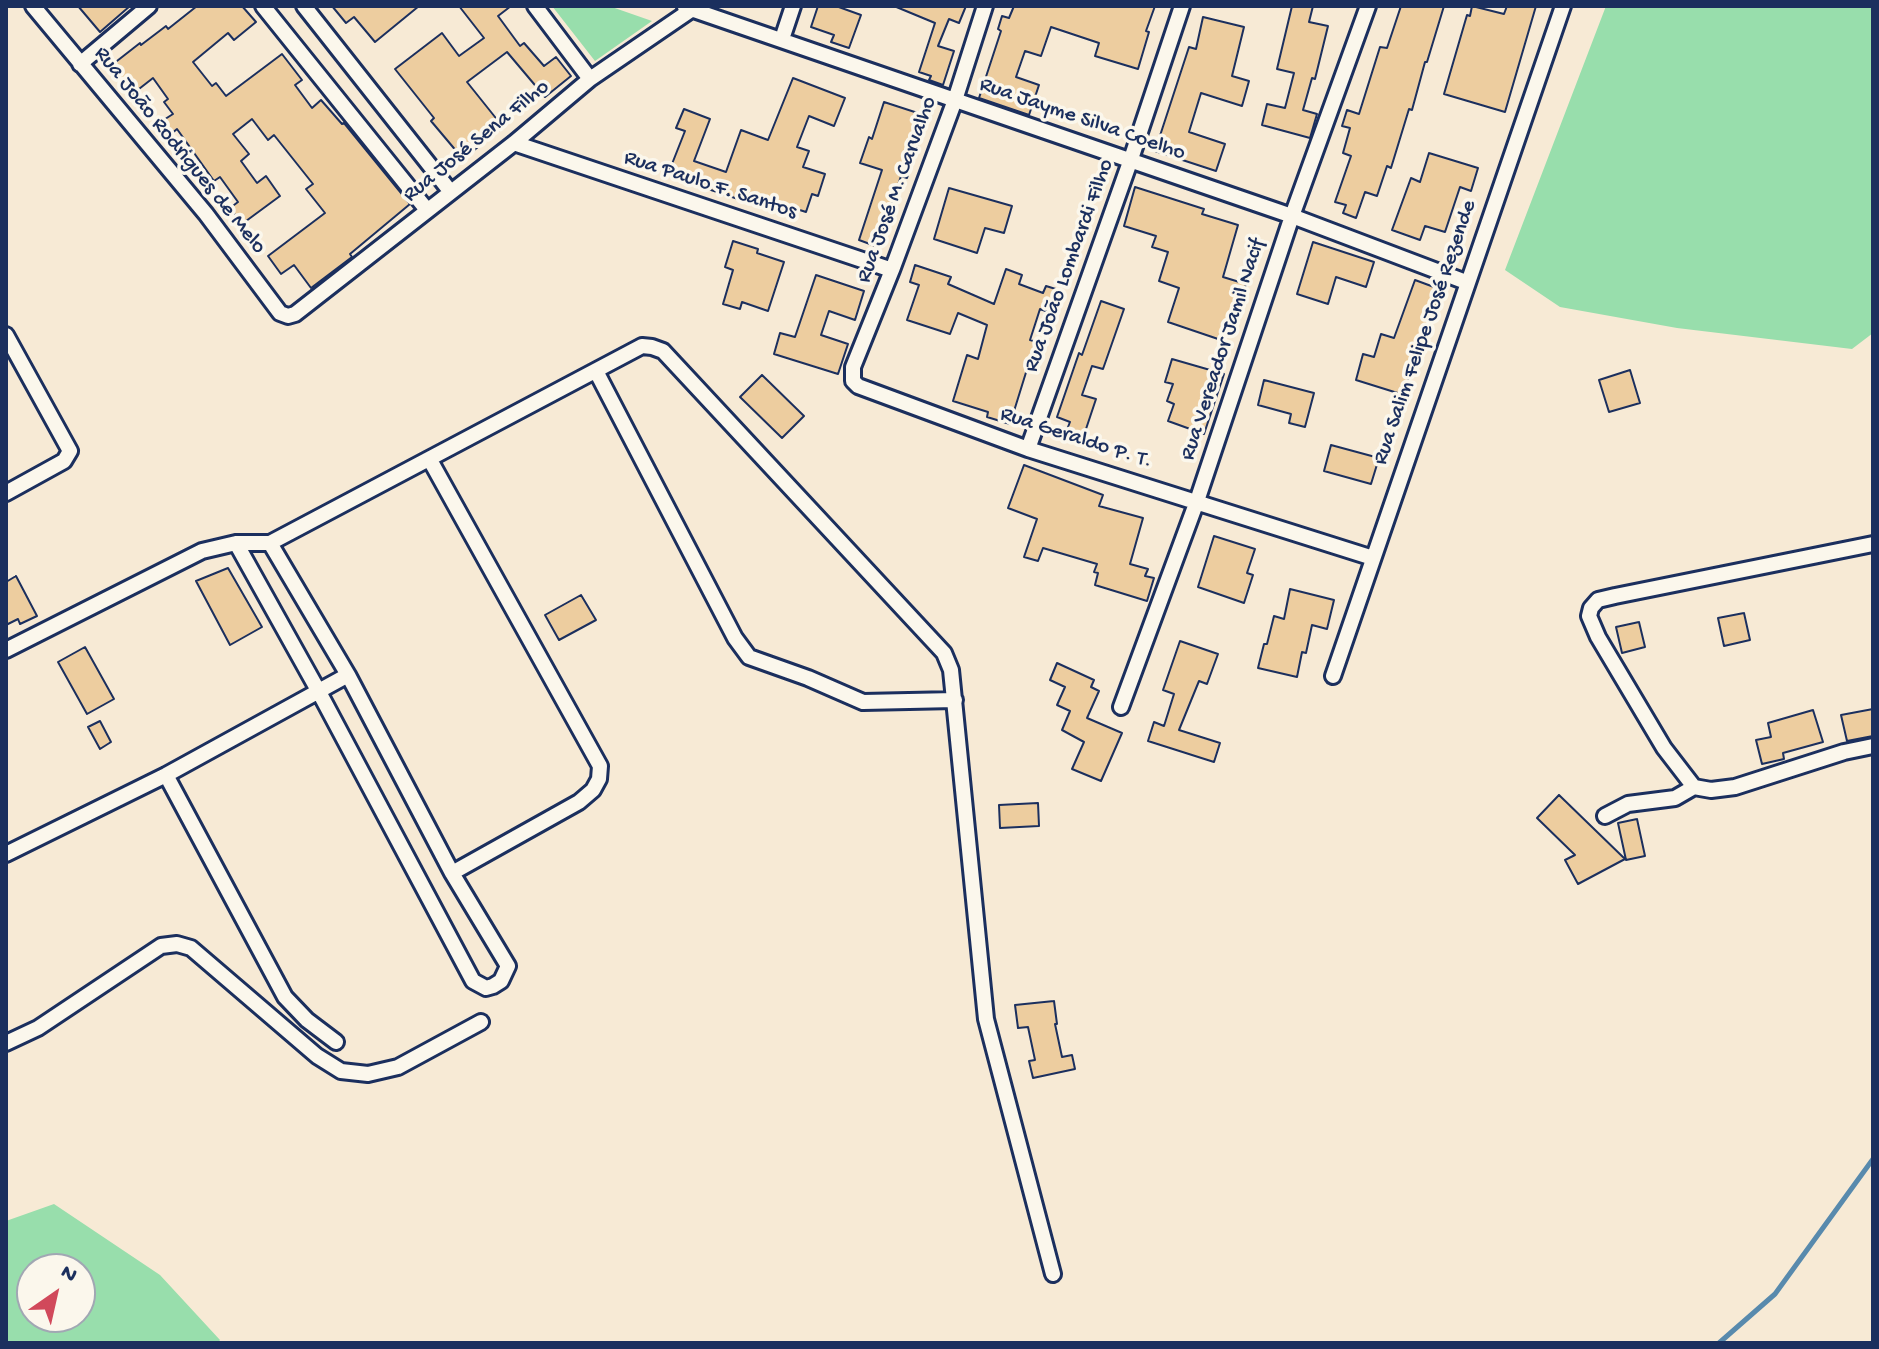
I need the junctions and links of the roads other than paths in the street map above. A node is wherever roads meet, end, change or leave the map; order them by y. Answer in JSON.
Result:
{"nodes":[{"id":1,"x":33,"y":6,"type":"edge"},
{"id":2,"x":149,"y":6,"type":"edge"},
{"id":3,"x":263,"y":6,"type":"edge"},
{"id":4,"x":304,"y":6,"type":"edge"},
{"id":5,"x":535,"y":6,"type":"edge"},
{"id":6,"x":793,"y":6,"type":"edge"},
{"id":7,"x":985,"y":6,"type":"edge"},
{"id":8,"x":1182,"y":6,"type":"edge"},
{"id":9,"x":1368,"y":6,"type":"edge"},
{"id":10,"x":1563,"y":6,"type":"edge"},
{"id":11,"x":686,"y":8,"type":"edge"},
{"id":12,"x":782,"y":39,"type":"junction"},
{"id":13,"x":80,"y":64,"type":"junction"},
{"id":14,"x":590,"y":79,"type":"junction"},
{"id":15,"x":955,"y":100,"type":"junction"},
{"id":16,"x":514,"y":143,"type":"junction"},
{"id":17,"x":1131,"y":159,"type":"junction"},
{"id":18,"x":450,"y":191,"type":"junction"},
{"id":19,"x":427,"y":210,"type":"junction"},
{"id":20,"x":1292,"y":216,"type":"junction"},
{"id":21,"x":892,"y":270,"type":"junction"},
{"id":22,"x":1466,"y":282,"type":"junction"},
{"id":23,"x":295,"y":314,"type":"joint"},
{"id":24,"x":6,"y":335,"type":"edge"},
{"id":25,"x":596,"y":371,"type":"junction"},
{"id":26,"x":858,"y":386,"type":"joint"},
{"id":27,"x":1028,"y":449,"type":"junction"},
{"id":28,"x":430,"y":460,"type":"junction"},
{"id":29,"x":6,"y":493,"type":"edge"},
{"id":30,"x":1197,"y":501,"type":"junction"},
{"id":31,"x":236,"y":543,"type":"junction"},
{"id":32,"x":270,"y":543,"type":"junction"},
{"id":33,"x":1873,"y":544,"type":"edge"},
{"id":34,"x":1373,"y":558,"type":"junction"},
{"id":35,"x":6,"y":650,"type":"edge"},
{"id":36,"x":348,"y":675,"type":"junction"},
{"id":37,"x":1333,"y":676,"type":"dead end"},
{"id":38,"x":319,"y":692,"type":"junction"},
{"id":39,"x":955,"y":700,"type":"junction"},
{"id":40,"x":1121,"y":707,"type":"dead end"},
{"id":41,"x":1873,"y":746,"type":"edge"},
{"id":42,"x":166,"y":775,"type":"junction"},
{"id":43,"x":1694,"y":787,"type":"junction"},
{"id":44,"x":1605,"y":816,"type":"dead end"},
{"id":45,"x":6,"y":854,"type":"edge"},
{"id":46,"x":452,"y":873,"type":"junction"},
{"id":47,"x":481,"y":1022,"type":"dead end"},
{"id":48,"x":336,"y":1042,"type":"dead end"},
{"id":49,"x":6,"y":1043,"type":"edge"},
{"id":50,"x":1053,"y":1274,"type":"dead end"}],
"edges":[{"from":1,"to":13,"type":"street","name":"Rua João Rodrigues de Melo"},
{"from":2,"to":13,"type":"street"},
{"from":3,"to":19,"type":"street"},
{"from":4,"to":18,"type":"street"},
{"from":5,"to":14,"type":"street"},
{"from":6,"to":12,"type":"street"},
{"from":7,"to":15,"type":"street","name":"Rua José M. Carvalho"},
{"from":8,"to":17,"type":"street","name":"Rua João Lombardi Filho"},
{"from":9,"to":20,"type":"street","name":"Rua Vereador Jamil Nacif"},
{"from":10,"to":22,"type":"street","name":"Rua Salim Felipe José Rezende"},
{"from":11,"to":12,"type":"street","name":"Rua Jayme Silva Coelho"},
{"from":11,"to":14,"type":"street","name":"Rua José Sena Filho"},
{"from":12,"to":15,"type":"street","name":"Rua Jayme Silva Coelho"},
{"from":13,"to":23,"type":"street","name":"Rua João Rodrigues de Melo"},
{"from":14,"to":16,"type":"street","name":"Rua José Sena Filho"},
{"from":15,"to":17,"type":"street","name":"Rua Jayme Silva Coelho"},
{"from":15,"to":21,"type":"street","name":"Rua José M. Carvalho"},
{"from":16,"to":18,"type":"street","name":"Rua José Sena Filho"},
{"from":16,"to":21,"type":"street","name":"Rua Paulo F. Santos"},
{"from":17,"to":20,"type":"street","name":"Rua Jayme Silva Coelho"},
{"from":17,"to":27,"type":"street","name":"Rua João Lombardi Filho"},
{"from":18,"to":19,"type":"street","name":"Rua José Sena Filho"},
{"from":19,"to":23,"type":"street","name":"Rua José Sena Filho"},
{"from":20,"to":22,"type":"street","name":"Rua Jayme Silva Coelho"},
{"from":20,"to":30,"type":"street","name":"Rua Vereador Jamil Nacif"},
{"from":21,"to":26,"type":"street","name":"Rua José M. Carvalho"},
{"from":22,"to":34,"type":"street","name":"Rua Salim Felipe José Rezende"},
{"from":24,"to":29,"type":"street"},
{"from":25,"to":28,"type":"street"},
{"from":25,"to":39,"type":"street"},
{"from":25,"to":39,"type":"street"},
{"from":26,"to":27,"type":"street","name":"Rua Geraldo P. T."},
{"from":27,"to":30,"type":"street","name":"Rua Geraldo P. T."},
{"from":28,"to":32,"type":"street"},
{"from":28,"to":46,"type":"street"},
{"from":30,"to":34,"type":"street","name":"Rua Geraldo P. T."},
{"from":30,"to":40,"type":"street","name":"Rua Vereador Jamil Nacif"},
{"from":31,"to":32,"type":"street"},
{"from":31,"to":35,"type":"street"},
{"from":31,"to":38,"type":"street"},
{"from":32,"to":36,"type":"street"},
{"from":33,"to":43,"type":"street"},
{"from":34,"to":37,"type":"street","name":"Rua Salim Felipe José Rezende"},
{"from":36,"to":38,"type":"street"},
{"from":36,"to":46,"type":"street"},
{"from":38,"to":42,"type":"street"},
{"from":38,"to":46,"type":"street"},
{"from":39,"to":50,"type":"street"},
{"from":41,"to":43,"type":"street"},
{"from":42,"to":45,"type":"street"},
{"from":42,"to":48,"type":"street"},
{"from":43,"to":44,"type":"street"},
{"from":47,"to":49,"type":"street"}]}
